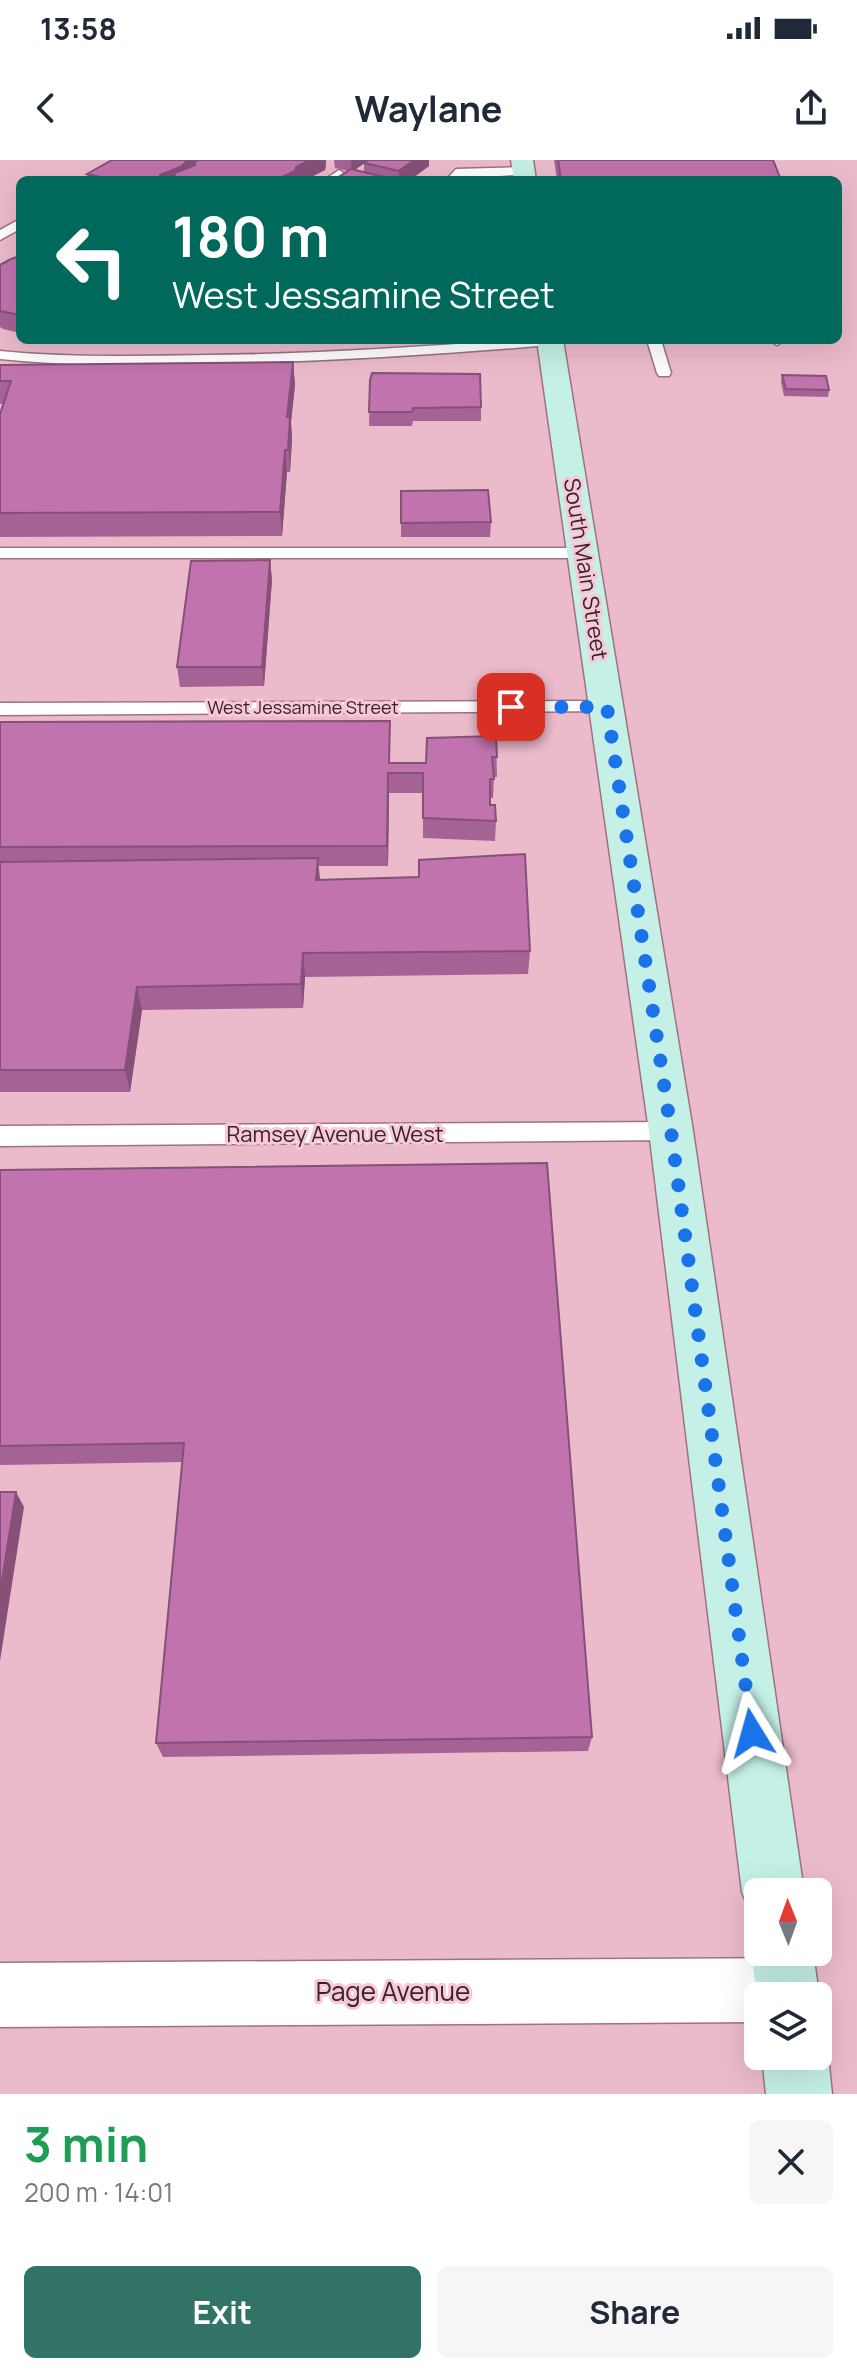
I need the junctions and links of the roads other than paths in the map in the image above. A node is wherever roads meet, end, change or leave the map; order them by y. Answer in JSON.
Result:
{"nodes":[{"id":1,"x":524,"y":167,"type":"edge"},
{"id":2,"x":454,"y":176,"type":"edge"},
{"id":3,"x":514,"y":344,"type":"edge"},
{"id":4,"x":550,"y":344,"type":"edge"},
{"id":5,"x":655,"y":344,"type":"edge"},
{"id":6,"x":0,"y":355,"type":"edge"},
{"id":7,"x":664,"y":373,"type":"dead end"},
{"id":8,"x":0,"y":553,"type":"edge"},
{"id":9,"x":583,"y":553,"type":"junction"},
{"id":10,"x":607,"y":707,"type":"junction"},
{"id":11,"x":0,"y":709,"type":"edge"},
{"id":12,"x":671,"y":1131,"type":"junction"},
{"id":13,"x":0,"y":1136,"type":"edge"},
{"id":14,"x":771,"y":1878,"type":"edge"},
{"id":15,"x":785,"y":1979,"type":"edge"},
{"id":16,"x":0,"y":1995,"type":"edge"},
{"id":17,"x":796,"y":2070,"type":"edge"},
{"id":18,"x":799,"y":2094,"type":"edge"}],
"edges":[{"from":1,"to":2,"type":"lane"},
{"from":3,"to":6,"type":"lane"},
{"from":4,"to":9,"type":"street","name":"South Main Street"},
{"from":5,"to":7,"type":"lane"},
{"from":8,"to":9,"type":"lane"},
{"from":9,"to":10,"type":"street","name":"South Main Street"},
{"from":10,"to":11,"type":"lane","name":"West Jessamine Street"},
{"from":10,"to":12,"type":"street","name":"South Main Street"},
{"from":12,"to":13,"type":"lane","name":"Ramsey Avenue West"},
{"from":12,"to":14,"type":"street","name":"South Main Street"},
{"from":15,"to":16,"type":"street","name":"Page Avenue"},
{"from":17,"to":18,"type":"street"}]}
